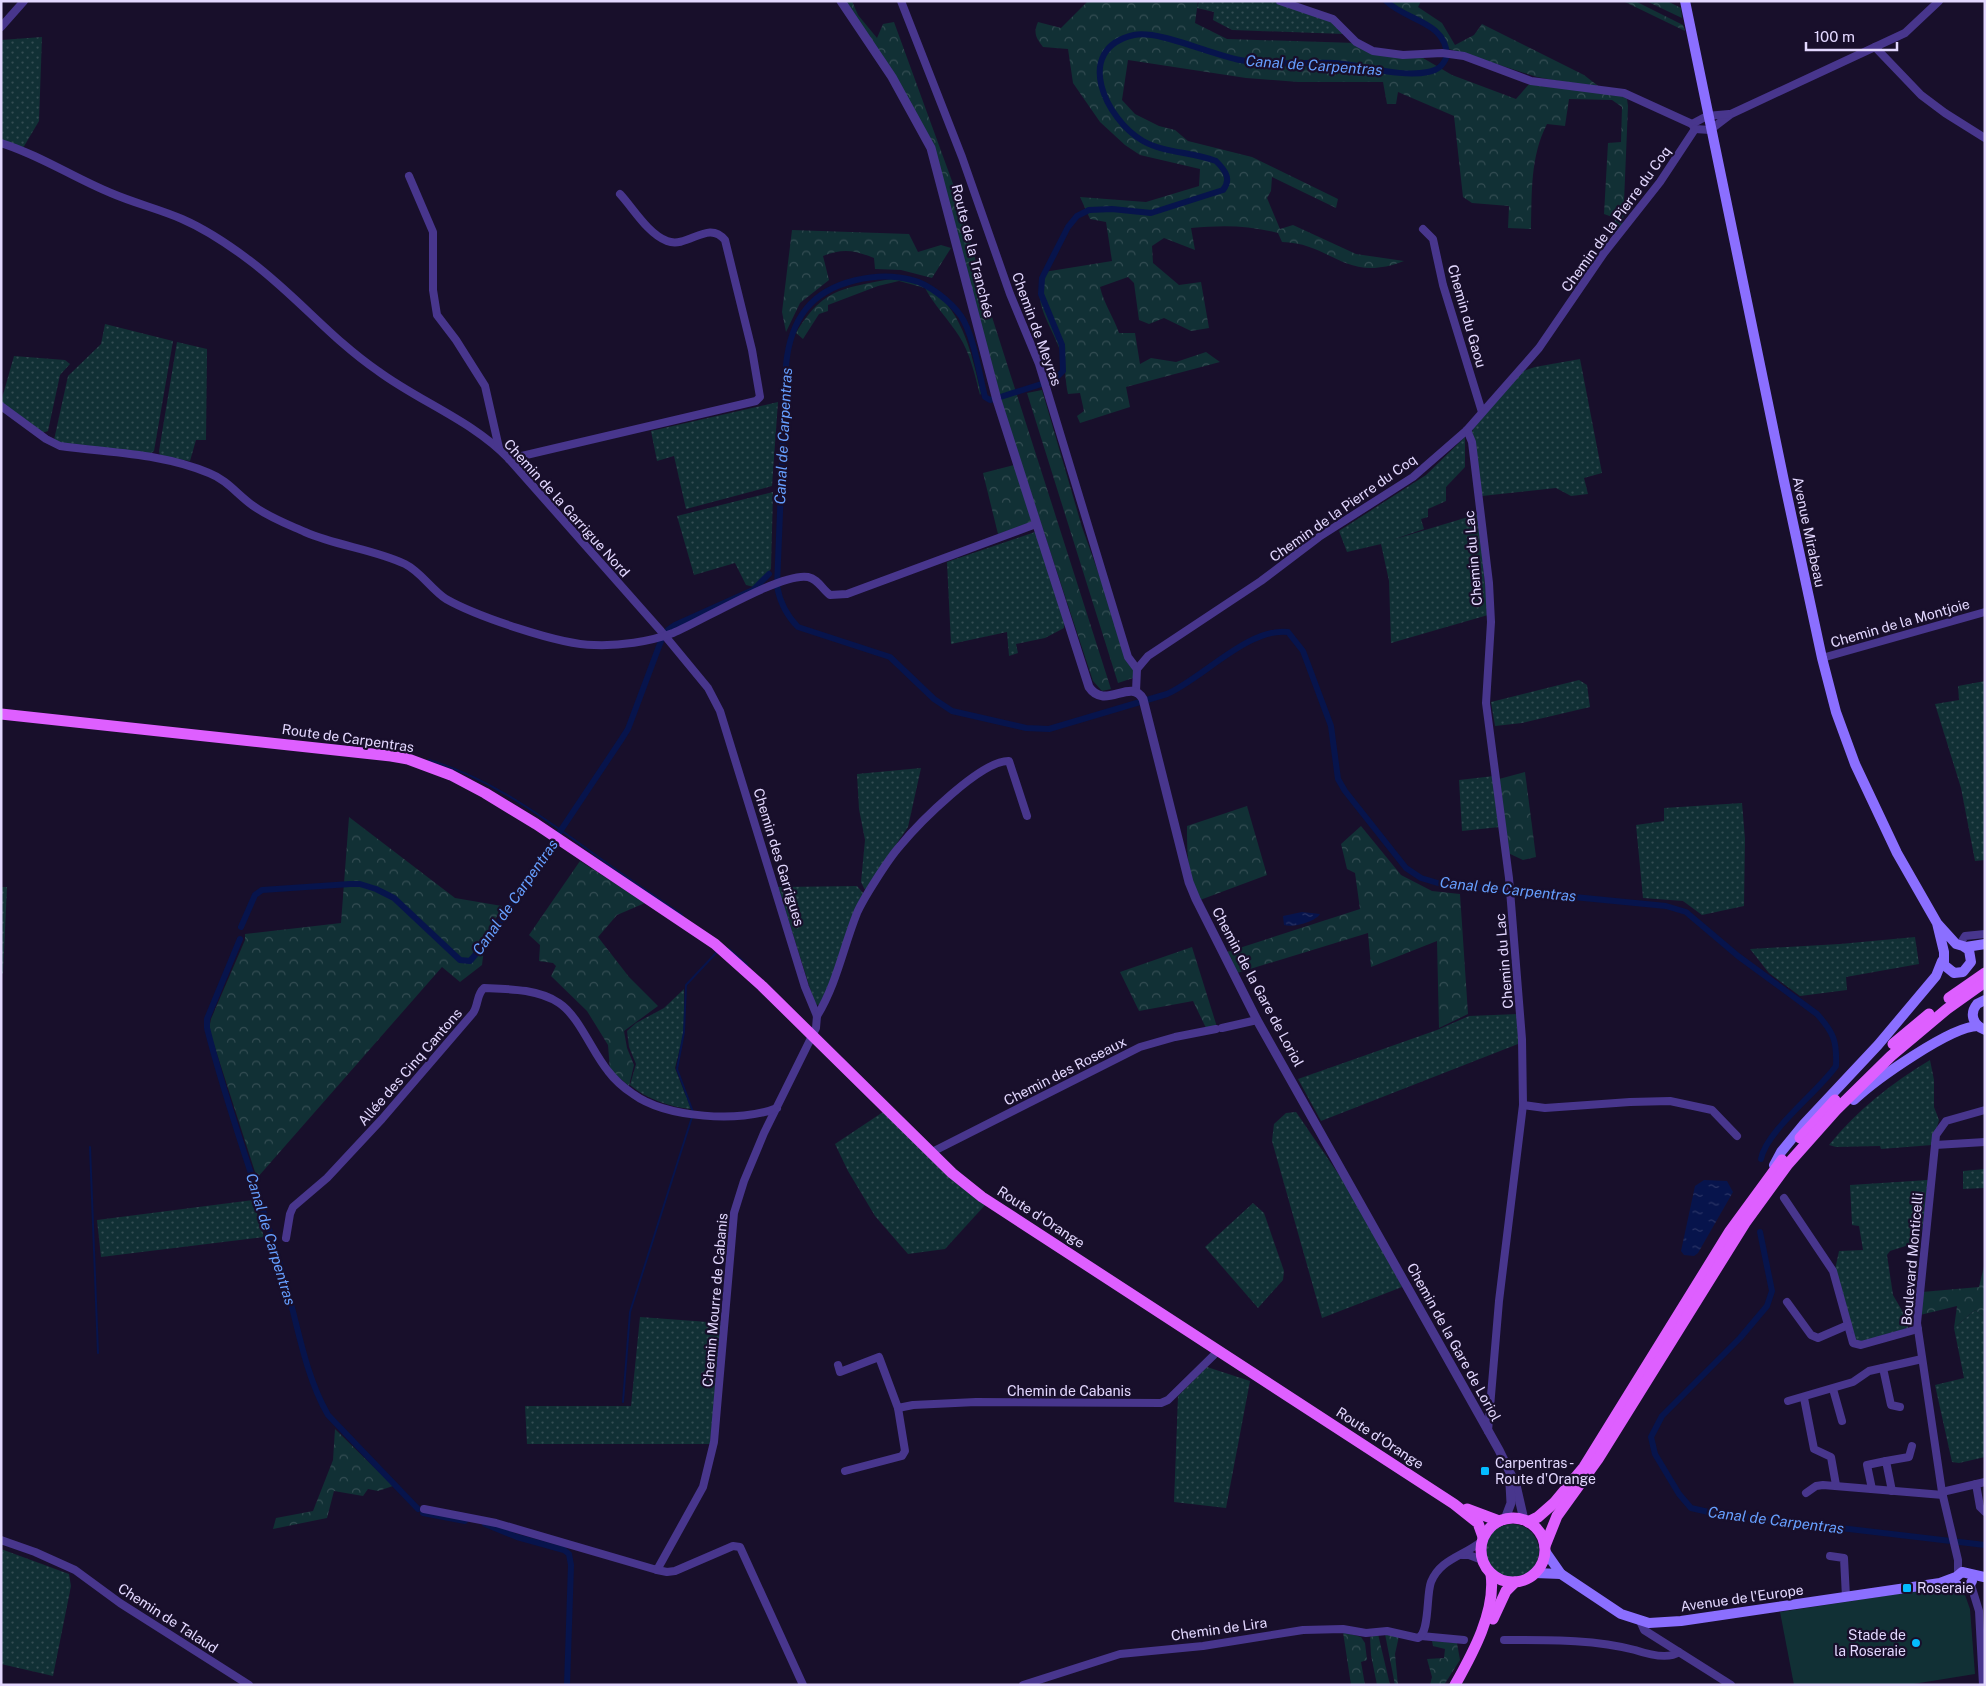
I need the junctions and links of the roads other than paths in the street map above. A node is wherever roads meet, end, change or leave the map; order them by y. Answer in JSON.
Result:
{"nodes":[{"id":1,"x":24,"y":1,"type":"edge"},
{"id":2,"x":840,"y":1,"type":"edge"},
{"id":3,"x":901,"y":1,"type":"edge"},
{"id":4,"x":1280,"y":1,"type":"edge"},
{"id":5,"x":1685,"y":1,"type":"edge"},
{"id":6,"x":1939,"y":1,"type":"edge"},
{"id":7,"x":1,"y":27,"type":"edge"},
{"id":8,"x":1875,"y":47,"type":"junction"},
{"id":9,"x":1731,"y":114,"type":"junction"},
{"id":10,"x":1707,"y":116,"type":"junction"},
{"id":11,"x":1694,"y":126,"type":"junction"},
{"id":12,"x":1709,"y":128,"type":"junction"},
{"id":13,"x":1985,"y":138,"type":"edge"},
{"id":14,"x":1,"y":143,"type":"edge"},
{"id":15,"x":409,"y":176,"type":"dead end"},
{"id":16,"x":620,"y":194,"type":"dead end"},
{"id":17,"x":1423,"y":229,"type":"dead end"},
{"id":18,"x":1,"y":406,"type":"edge"},
{"id":19,"x":1482,"y":412,"type":"junction"},
{"id":20,"x":1467,"y":430,"type":"junction"},
{"id":21,"x":499,"y":448,"type":"junction"},
{"id":22,"x":509,"y":459,"type":"junction"},
{"id":23,"x":1037,"y":525,"type":"junction"},
{"id":24,"x":1985,"y":612,"type":"edge"},
{"id":25,"x":665,"y":636,"type":"junction"},
{"id":26,"x":1822,"y":658,"type":"junction"},
{"id":27,"x":1137,"y":669,"type":"junction"},
{"id":28,"x":708,"y":688,"type":"joint"},
{"id":29,"x":1136,"y":691,"type":"junction"},
{"id":30,"x":1,"y":714,"type":"edge"},
{"id":31,"x":1027,"y":816,"type":"dead end"},
{"id":32,"x":653,"y":902,"type":"joint"},
{"id":33,"x":1936,"y":923,"type":"junction"},
{"id":34,"x":1985,"y":934,"type":"edge"},
{"id":35,"x":1985,"y":944,"type":"edge"},
{"id":36,"x":1961,"y":945,"type":"junction"},
{"id":37,"x":1943,"y":956,"type":"junction"},
{"id":38,"x":1965,"y":974,"type":"junction"},
{"id":39,"x":1985,"y":974,"type":"edge"},
{"id":40,"x":1985,"y":982,"type":"edge"},
{"id":41,"x":1981,"y":999,"type":"edge"},
{"id":42,"x":817,"y":1016,"type":"junction"},
{"id":43,"x":1257,"y":1020,"type":"junction"},
{"id":44,"x":1981,"y":1028,"type":"edge"},
{"id":45,"x":813,"y":1036,"type":"junction"},
{"id":46,"x":1523,"y":1105,"type":"junction"},
{"id":47,"x":777,"y":1108,"type":"junction"},
{"id":48,"x":1985,"y":1110,"type":"edge"},
{"id":49,"x":1737,"y":1136,"type":"dead end"},
{"id":50,"x":1808,"y":1140,"type":"junction"},
{"id":51,"x":1985,"y":1142,"type":"edge"},
{"id":52,"x":1935,"y":1145,"type":"junction"},
{"id":53,"x":932,"y":1152,"type":"junction"},
{"id":54,"x":1764,"y":1183,"type":"junction"},
{"id":55,"x":1784,"y":1198,"type":"dead end"},
{"id":56,"x":286,"y":1238,"type":"dead end"},
{"id":57,"x":1787,"y":1302,"type":"dead end"},
{"id":58,"x":1848,"y":1325,"type":"junction"},
{"id":59,"x":1918,"y":1329,"type":"junction"},
{"id":60,"x":1811,"y":1335,"type":"junction"},
{"id":61,"x":1806,"y":1343,"type":"dead end"},
{"id":62,"x":1218,"y":1350,"type":"junction"},
{"id":63,"x":1922,"y":1359,"type":"junction"},
{"id":64,"x":838,"y":1365,"type":"dead end"},
{"id":65,"x":1882,"y":1368,"type":"junction"},
{"id":66,"x":1833,"y":1389,"type":"junction"},
{"id":67,"x":1804,"y":1398,"type":"junction"},
{"id":68,"x":1788,"y":1401,"type":"dead end"},
{"id":69,"x":1900,"y":1407,"type":"dead end"},
{"id":70,"x":898,"y":1408,"type":"junction"},
{"id":71,"x":1842,"y":1421,"type":"dead end"},
{"id":72,"x":1488,"y":1431,"type":"junction"},
{"id":73,"x":1912,"y":1446,"type":"dead end"},
{"id":74,"x":1886,"y":1461,"type":"junction"},
{"id":75,"x":845,"y":1471,"type":"dead end"},
{"id":76,"x":1509,"y":1472,"type":"junction"},
{"id":77,"x":1985,"y":1482,"type":"edge"},
{"id":78,"x":1976,"y":1484,"type":"junction"},
{"id":79,"x":1836,"y":1485,"type":"junction"},
{"id":80,"x":1872,"y":1489,"type":"junction"},
{"id":81,"x":1892,"y":1491,"type":"junction"},
{"id":82,"x":1806,"y":1493,"type":"dead end"},
{"id":83,"x":1943,"y":1494,"type":"junction"},
{"id":84,"x":1454,"y":1504,"type":"junction"},
{"id":85,"x":424,"y":1509,"type":"dead end"},
{"id":86,"x":1985,"y":1512,"type":"edge"},
{"id":87,"x":1502,"y":1520,"type":"junction"},
{"id":88,"x":1526,"y":1521,"type":"junction"},
{"id":89,"x":1483,"y":1539,"type":"junction"},
{"id":90,"x":1,"y":1540,"type":"edge"},
{"id":91,"x":1546,"y":1545,"type":"junction"},
{"id":92,"x":1460,"y":1555,"type":"junction"},
{"id":93,"x":1830,"y":1556,"type":"dead end"},
{"id":94,"x":1482,"y":1560,"type":"junction"},
{"id":95,"x":655,"y":1569,"type":"junction"},
{"id":96,"x":1491,"y":1574,"type":"junction"},
{"id":97,"x":1535,"y":1574,"type":"junction"},
{"id":98,"x":1561,"y":1574,"type":"junction"},
{"id":99,"x":1984,"y":1577,"type":"edge"},
{"id":100,"x":1964,"y":1579,"type":"junction"},
{"id":101,"x":1515,"y":1582,"type":"junction"},
{"id":102,"x":1846,"y":1597,"type":"junction"},
{"id":103,"x":1640,"y":1622,"type":"junction"},
{"id":104,"x":1980,"y":1633,"type":"edge"},
{"id":105,"x":1422,"y":1636,"type":"junction"},
{"id":106,"x":1464,"y":1640,"type":"dead end"},
{"id":107,"x":1504,"y":1640,"type":"dead end"},
{"id":108,"x":1679,"y":1652,"type":"junction"},
{"id":109,"x":1718,"y":1676,"type":"junction"},
{"id":110,"x":249,"y":1685,"type":"edge"},
{"id":111,"x":803,"y":1685,"type":"edge"},
{"id":112,"x":1023,"y":1685,"type":"edge"},
{"id":113,"x":1455,"y":1685,"type":"edge"},
{"id":114,"x":1463,"y":1685,"type":"edge"},
{"id":115,"x":1712,"y":1685,"type":"edge"},
{"id":116,"x":1731,"y":1685,"type":"edge"},
{"id":117,"x":1978,"y":1685,"type":"edge"},
{"id":118,"x":1983,"y":1685,"type":"edge"}],
"edges":[{"from":1,"to":7,"type":"street"},
{"from":2,"to":23,"type":"street","name":"Route de la Tranchée"},
{"from":3,"to":27,"type":"street","name":"Chemin de Meyras"},
{"from":4,"to":11,"type":"street"},
{"from":5,"to":10,"type":"main road","name":"Avenue Mirabeau"},
{"from":6,"to":8,"type":"street"},
{"from":8,"to":9,"type":"street"},
{"from":8,"to":13,"type":"street"},
{"from":9,"to":10,"type":"street"},
{"from":9,"to":12,"type":"street"},
{"from":10,"to":11,"type":"street"},
{"from":10,"to":12,"type":"main road","name":"Avenue Mirabeau"},
{"from":11,"to":12,"type":"street"},
{"from":11,"to":19,"type":"street","name":"Chemin de la Pierre du Coq"},
{"from":12,"to":26,"type":"main road","name":"Avenue Mirabeau"},
{"from":14,"to":21,"type":"street","name":"Chemin de la Garrigue Nord"},
{"from":15,"to":21,"type":"street"},
{"from":16,"to":22,"type":"street"},
{"from":17,"to":19,"type":"street","name":"Chemin du Gaou"},
{"from":18,"to":25,"type":"street"},
{"from":19,"to":20,"type":"street","name":"Chemin de la Pierre du Coq"},
{"from":20,"to":27,"type":"street","name":"Chemin de la Pierre du Coq"},
{"from":20,"to":46,"type":"street","name":"Chemin du Lac"},
{"from":21,"to":22,"type":"street","name":"Chemin de la Garrigue Nord"},
{"from":22,"to":25,"type":"street","name":"Chemin de la Garrigue Nord"},
{"from":23,"to":25,"type":"street"},
{"from":23,"to":29,"type":"street"},
{"from":24,"to":26,"type":"street","name":"Chemin de la Montjoie"},
{"from":25,"to":28,"type":"street","name":"Chemin de la Garrigue Nord"},
{"from":26,"to":33,"type":"main road","name":"Avenue Mirabeau"},
{"from":27,"to":29,"type":"street"},
{"from":28,"to":42,"type":"street","name":"Chemin des Garrigues"},
{"from":29,"to":43,"type":"street","name":"Chemin de la Gare de Loriol"},
{"from":30,"to":32,"type":"main road","name":"Route de Carpentras"},
{"from":31,"to":42,"type":"street"},
{"from":32,"to":45,"type":"main road","name":"Route d'Orange"},
{"from":33,"to":36,"type":"main road"},
{"from":33,"to":37,"type":"main road"},
{"from":34,"to":36,"type":"street"},
{"from":35,"to":36,"type":"main road"},
{"from":36,"to":37,"type":"main road"},
{"from":36,"to":38,"type":"main road"},
{"from":37,"to":38,"type":"main road"},
{"from":37,"to":54,"type":"main road"},
{"from":38,"to":41,"type":"main road"},
{"from":39,"to":54,"type":"main road"},
{"from":40,"to":50,"type":"main road"},
{"from":41,"to":44,"type":"main road"},
{"from":42,"to":45,"type":"street"},
{"from":43,"to":53,"type":"street","name":"Chemin des Roseaux"},
{"from":43,"to":72,"type":"street","name":"Chemin de la Gare de Loriol"},
{"from":44,"to":50,"type":"main road"},
{"from":45,"to":47,"type":"street","name":"Chemin Mourre de Cabanis"},
{"from":45,"to":53,"type":"main road","name":"Route d'Orange"},
{"from":46,"to":49,"type":"street"},
{"from":46,"to":72,"type":"street","name":"Chemin du Lac"},
{"from":47,"to":56,"type":"street","name":"Allée des Cinq Cantons"},
{"from":47,"to":95,"type":"street","name":"Chemin Mourre de Cabanis"},
{"from":48,"to":52,"type":"street","name":"Boulevard Monticelli"},
{"from":50,"to":91,"type":"main road"},
{"from":51,"to":52,"type":"street"},
{"from":52,"to":59,"type":"street","name":"Boulevard Monticelli"},
{"from":53,"to":62,"type":"main road","name":"Route d'Orange"},
{"from":54,"to":88,"type":"main road"},
{"from":55,"to":58,"type":"street"},
{"from":57,"to":60,"type":"street"},
{"from":58,"to":59,"type":"street"},
{"from":58,"to":60,"type":"street"},
{"from":59,"to":63,"type":"street","name":"Boulevard Monticelli"},
{"from":60,"to":61,"type":"street"},
{"from":62,"to":70,"type":"street","name":"Chemin de Cabanis"},
{"from":62,"to":84,"type":"main road","name":"Route d'Orange"},
{"from":63,"to":65,"type":"street"},
{"from":63,"to":83,"type":"street","name":"Boulevard Monticelli"},
{"from":64,"to":70,"type":"street"},
{"from":65,"to":66,"type":"street"},
{"from":65,"to":69,"type":"street"},
{"from":66,"to":67,"type":"street"},
{"from":66,"to":71,"type":"street"},
{"from":67,"to":68,"type":"street"},
{"from":67,"to":79,"type":"street"},
{"from":70,"to":75,"type":"street"},
{"from":72,"to":76,"type":"street","name":"Chemin de la Gare de Loriol"},
{"from":73,"to":74,"type":"street"},
{"from":74,"to":80,"type":"street"},
{"from":74,"to":81,"type":"street"},
{"from":76,"to":87,"type":"street","name":"Chemin de la Gare de Loriol"},
{"from":76,"to":88,"type":"street","name":"Chemin de la Gare de Loriol"},
{"from":77,"to":78,"type":"street"},
{"from":78,"to":83,"type":"street"},
{"from":78,"to":86,"type":"street"},
{"from":79,"to":80,"type":"street"},
{"from":79,"to":82,"type":"street"},
{"from":80,"to":81,"type":"street"},
{"from":81,"to":83,"type":"street"},
{"from":83,"to":100,"type":"street","name":"Boulevard Monticelli"},
{"from":84,"to":87,"type":"main road","name":"Route d'Orange"},
{"from":84,"to":89,"type":"main road","name":"Route d'Orange"},
{"from":85,"to":95,"type":"street"},
{"from":87,"to":88,"type":"main road"},
{"from":87,"to":89,"type":"main road"},
{"from":88,"to":91,"type":"main road"},
{"from":89,"to":92,"type":"street"},
{"from":89,"to":94,"type":"main road"},
{"from":90,"to":110,"type":"street","name":"Chemin de Talaud"},
{"from":91,"to":97,"type":"main road"},
{"from":91,"to":98,"type":"main road","name":"Avenue de l'Europe"},
{"from":92,"to":94,"type":"street"},
{"from":92,"to":105,"type":"street"},
{"from":93,"to":102,"type":"street"},
{"from":94,"to":96,"type":"main road"},
{"from":95,"to":111,"type":"street"},
{"from":96,"to":101,"type":"main road"},
{"from":96,"to":113,"type":"main road"},
{"from":97,"to":98,"type":"main road"},
{"from":97,"to":101,"type":"main road"},
{"from":98,"to":103,"type":"main road","name":"Avenue de l'Europe"},
{"from":99,"to":100,"type":"main road","name":"Avenue de l'Europe"},
{"from":100,"to":102,"type":"main road","name":"Avenue de l'Europe"},
{"from":100,"to":104,"type":"street","name":"Boulevard Monticelli"},
{"from":101,"to":114,"type":"main road"},
{"from":102,"to":103,"type":"main road","name":"Avenue de l'Europe"},
{"from":103,"to":108,"type":"street"},
{"from":104,"to":117,"type":"street"},
{"from":104,"to":118,"type":"street"},
{"from":105,"to":106,"type":"street","name":"Chemin de Lira"},
{"from":105,"to":112,"type":"street","name":"Chemin de Lira"},
{"from":107,"to":108,"type":"street"},
{"from":108,"to":109,"type":"street"},
{"from":109,"to":115,"type":"street"},
{"from":109,"to":116,"type":"street"}]}
